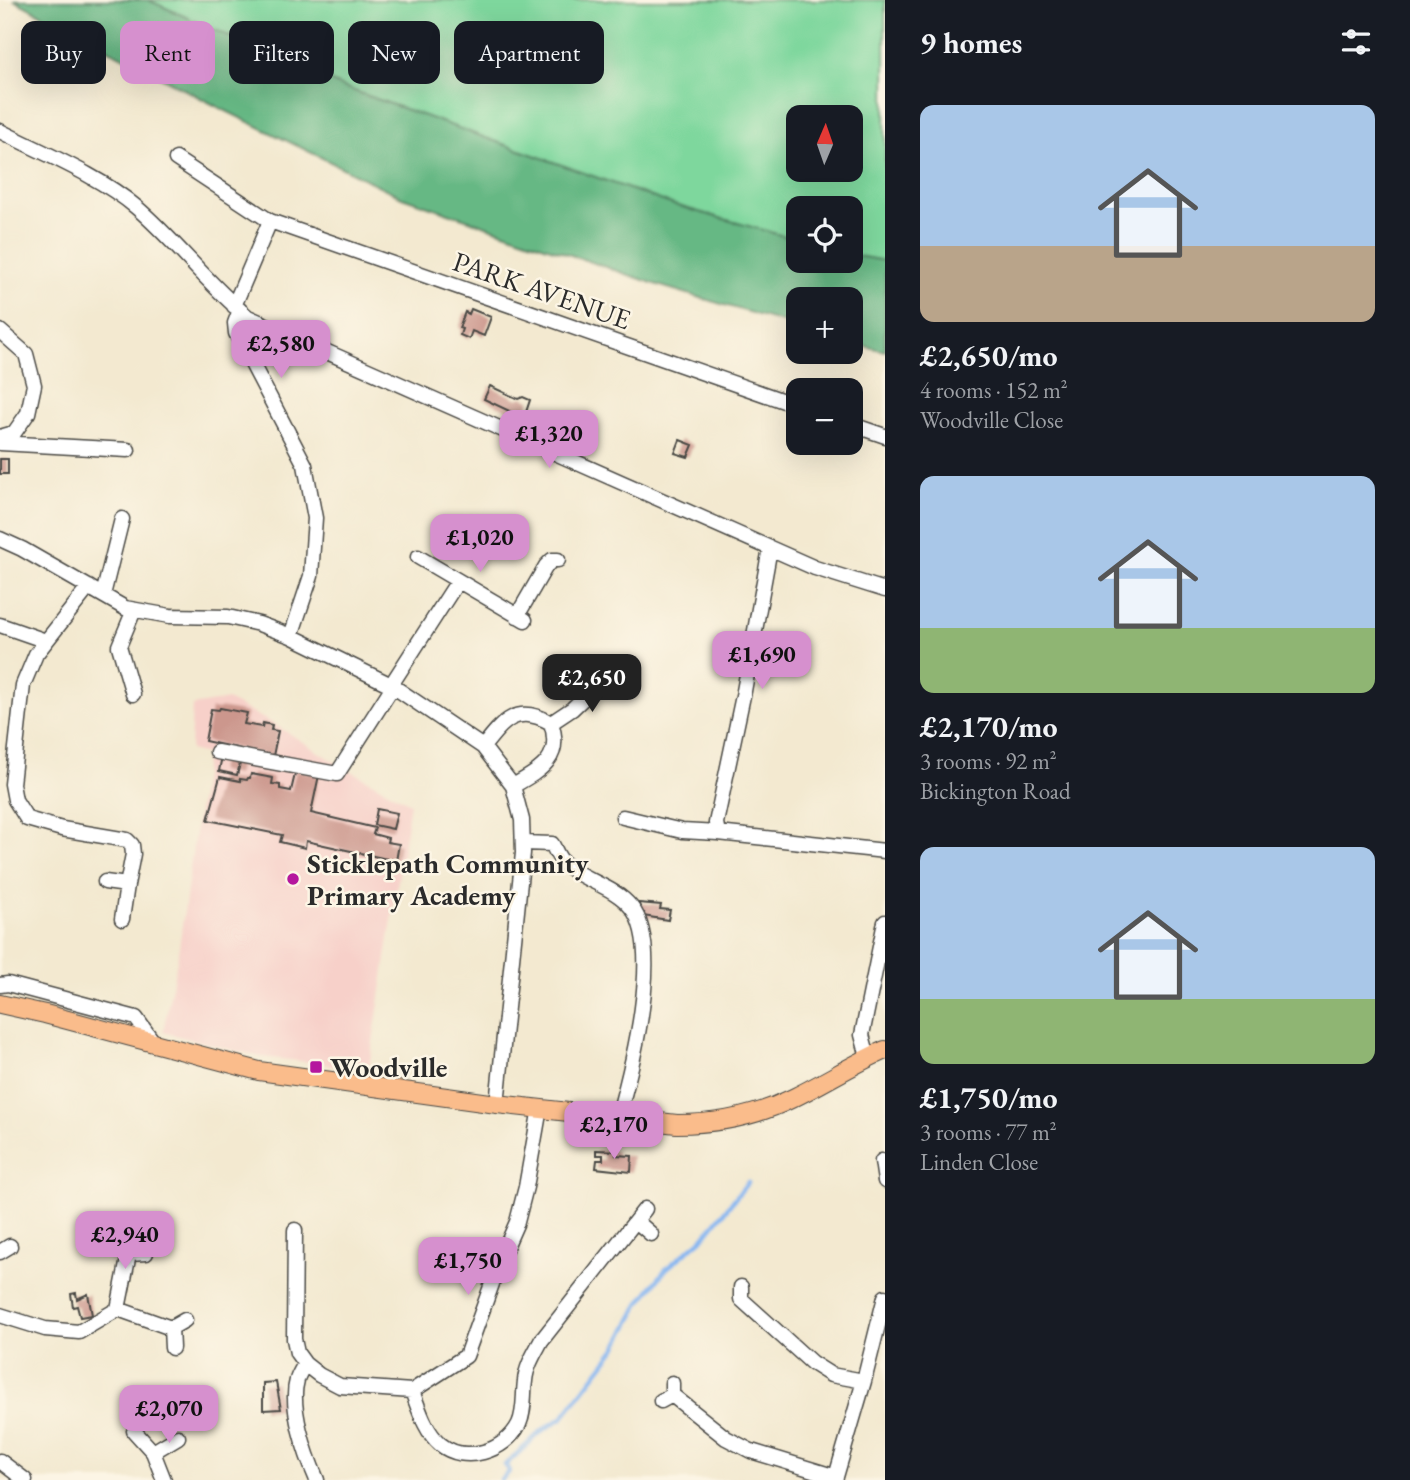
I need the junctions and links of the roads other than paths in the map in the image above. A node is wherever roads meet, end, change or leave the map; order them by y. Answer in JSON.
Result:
{"nodes":[{"id":1,"x":0,"y":131,"type":"edge"},
{"id":2,"x":176,"y":159,"type":"dead end"},
{"id":3,"x":270,"y":221,"type":"junction"},
{"id":4,"x":237,"y":308,"type":"junction"},
{"id":5,"x":269,"y":327,"type":"junction"},
{"id":6,"x":0,"y":331,"type":"edge"},
{"id":7,"x":250,"y":360,"type":"junction"},
{"id":8,"x":786,"y":402,"type":"edge"},
{"id":9,"x":863,"y":428,"type":"edge"},
{"id":10,"x":885,"y":436,"type":"edge"},
{"id":11,"x":0,"y":437,"type":"edge"},
{"id":12,"x":0,"y":443,"type":"edge"},
{"id":13,"x":128,"y":450,"type":"dead end"},
{"id":14,"x":122,"y":519,"type":"dead end"},
{"id":15,"x":0,"y":539,"type":"edge"},
{"id":16,"x":770,"y":548,"type":"junction"},
{"id":17,"x":418,"y":557,"type":"dead end"},
{"id":18,"x":558,"y":560,"type":"dead end"},
{"id":19,"x":458,"y":581,"type":"junction"},
{"id":20,"x":89,"y":587,"type":"junction"},
{"id":21,"x":885,"y":590,"type":"edge"},
{"id":22,"x":103,"y":595,"type":"junction"},
{"id":23,"x":134,"y":610,"type":"junction"},
{"id":24,"x":0,"y":625,"type":"edge"},
{"id":25,"x":291,"y":636,"type":"junction"},
{"id":26,"x":46,"y":641,"type":"junction"},
{"id":27,"x":630,"y":674,"type":"dead end"},
{"id":28,"x":392,"y":685,"type":"junction"},
{"id":29,"x":133,"y":694,"type":"dead end"},
{"id":30,"x":551,"y":723,"type":"junction"},
{"id":31,"x":483,"y":747,"type":"junction"},
{"id":32,"x":217,"y":752,"type":"dead end"},
{"id":33,"x":513,"y":786,"type":"junction"},
{"id":34,"x":623,"y":817,"type":"dead end"},
{"id":35,"x":718,"y":833,"type":"junction"},
{"id":36,"x":523,"y":843,"type":"junction"},
{"id":37,"x":885,"y":851,"type":"edge"},
{"id":38,"x":105,"y":882,"type":"dead end"},
{"id":39,"x":127,"y":886,"type":"junction"},
{"id":40,"x":122,"y":919,"type":"dead end"},
{"id":41,"x":885,"y":922,"type":"edge"},
{"id":42,"x":0,"y":985,"type":"edge"},
{"id":43,"x":0,"y":1004,"type":"edge"},
{"id":44,"x":154,"y":1043,"type":"junction"},
{"id":45,"x":885,"y":1050,"type":"edge"},
{"id":46,"x":868,"y":1057,"type":"junction"},
{"id":47,"x":497,"y":1104,"type":"junction"},
{"id":48,"x":540,"y":1108,"type":"junction"},
{"id":49,"x":618,"y":1117,"type":"junction"},
{"id":50,"x":883,"y":1169,"type":"edge"},
{"id":51,"x":868,"y":1179,"type":"dead end"},
{"id":52,"x":885,"y":1181,"type":"edge"},
{"id":53,"x":295,"y":1230,"type":"dead end"},
{"id":54,"x":651,"y":1234,"type":"dead end"},
{"id":55,"x":113,"y":1245,"type":"dead end"},
{"id":56,"x":146,"y":1253,"type":"dead end"},
{"id":57,"x":129,"y":1254,"type":"junction"},
{"id":58,"x":885,"y":1297,"type":"edge"},
{"id":59,"x":726,"y":1303,"type":"dead end"},
{"id":60,"x":118,"y":1309,"type":"junction"},
{"id":61,"x":883,"y":1314,"type":"edge"},
{"id":62,"x":0,"y":1315,"type":"edge"},
{"id":63,"x":185,"y":1320,"type":"dead end"},
{"id":64,"x":171,"y":1328,"type":"junction"},
{"id":65,"x":172,"y":1348,"type":"dead end"},
{"id":66,"x":304,"y":1364,"type":"junction"},
{"id":67,"x":864,"y":1381,"type":"junction"},
{"id":68,"x":412,"y":1391,"type":"junction"},
{"id":69,"x":668,"y":1393,"type":"dead end"},
{"id":70,"x":134,"y":1431,"type":"dead end"},
{"id":71,"x":178,"y":1437,"type":"dead end"},
{"id":72,"x":153,"y":1452,"type":"junction"},
{"id":73,"x":0,"y":1461,"type":"edge"},
{"id":74,"x":836,"y":1479,"type":"edge"},
{"id":75,"x":25,"y":1480,"type":"edge"},
{"id":76,"x":164,"y":1480,"type":"edge"},
{"id":77,"x":317,"y":1480,"type":"edge"}],
"edges":[{"from":1,"to":4,"type":"street"},
{"from":2,"to":3,"type":"street","name":"PARK AVENUE"},
{"from":3,"to":4,"type":"street"},
{"from":3,"to":8,"type":"street","name":"PARK AVENUE"},
{"from":4,"to":5,"type":"street"},
{"from":4,"to":7,"type":"street"},
{"from":5,"to":7,"type":"street"},
{"from":5,"to":16,"type":"street"},
{"from":6,"to":11,"type":"street"},
{"from":7,"to":25,"type":"street"},
{"from":9,"to":10,"type":"street"},
{"from":12,"to":13,"type":"street"},
{"from":14,"to":22,"type":"street"},
{"from":15,"to":20,"type":"street"},
{"from":16,"to":21,"type":"street"},
{"from":16,"to":35,"type":"street"},
{"from":17,"to":19,"type":"street"},
{"from":18,"to":19,"type":"street"},
{"from":19,"to":28,"type":"street"},
{"from":20,"to":22,"type":"street"},
{"from":20,"to":26,"type":"street"},
{"from":22,"to":23,"type":"street"},
{"from":23,"to":25,"type":"street"},
{"from":23,"to":29,"type":"street"},
{"from":24,"to":26,"type":"street"},
{"from":25,"to":28,"type":"street"},
{"from":26,"to":39,"type":"street"},
{"from":27,"to":30,"type":"street"},
{"from":28,"to":31,"type":"street"},
{"from":28,"to":32,"type":"street"},
{"from":30,"to":31,"type":"street"},
{"from":30,"to":33,"type":"street"},
{"from":31,"to":33,"type":"street"},
{"from":33,"to":36,"type":"street"},
{"from":34,"to":35,"type":"street"},
{"from":35,"to":37,"type":"street"},
{"from":36,"to":47,"type":"street"},
{"from":36,"to":49,"type":"street"},
{"from":38,"to":39,"type":"street"},
{"from":39,"to":40,"type":"street"},
{"from":41,"to":46,"type":"street"},
{"from":42,"to":44,"type":"street"},
{"from":43,"to":44,"type":"main road"},
{"from":44,"to":47,"type":"main road"},
{"from":45,"to":46,"type":"main road"},
{"from":46,"to":49,"type":"main road"},
{"from":47,"to":48,"type":"main road"},
{"from":48,"to":49,"type":"main road"},
{"from":48,"to":68,"type":"street"},
{"from":50,"to":51,"type":"street"},
{"from":50,"to":52,"type":"street"},
{"from":53,"to":66,"type":"street"},
{"from":54,"to":68,"type":"street"},
{"from":55,"to":57,"type":"street"},
{"from":56,"to":57,"type":"street"},
{"from":57,"to":60,"type":"street"},
{"from":58,"to":61,"type":"street"},
{"from":59,"to":67,"type":"street"},
{"from":60,"to":62,"type":"street"},
{"from":60,"to":64,"type":"street"},
{"from":61,"to":67,"type":"street"},
{"from":63,"to":64,"type":"street"},
{"from":64,"to":65,"type":"street"},
{"from":66,"to":68,"type":"street"},
{"from":66,"to":77,"type":"street"},
{"from":67,"to":74,"type":"street"},
{"from":69,"to":74,"type":"street"},
{"from":70,"to":72,"type":"street"},
{"from":71,"to":72,"type":"street"},
{"from":72,"to":76,"type":"street"},
{"from":73,"to":75,"type":"street"}]}
